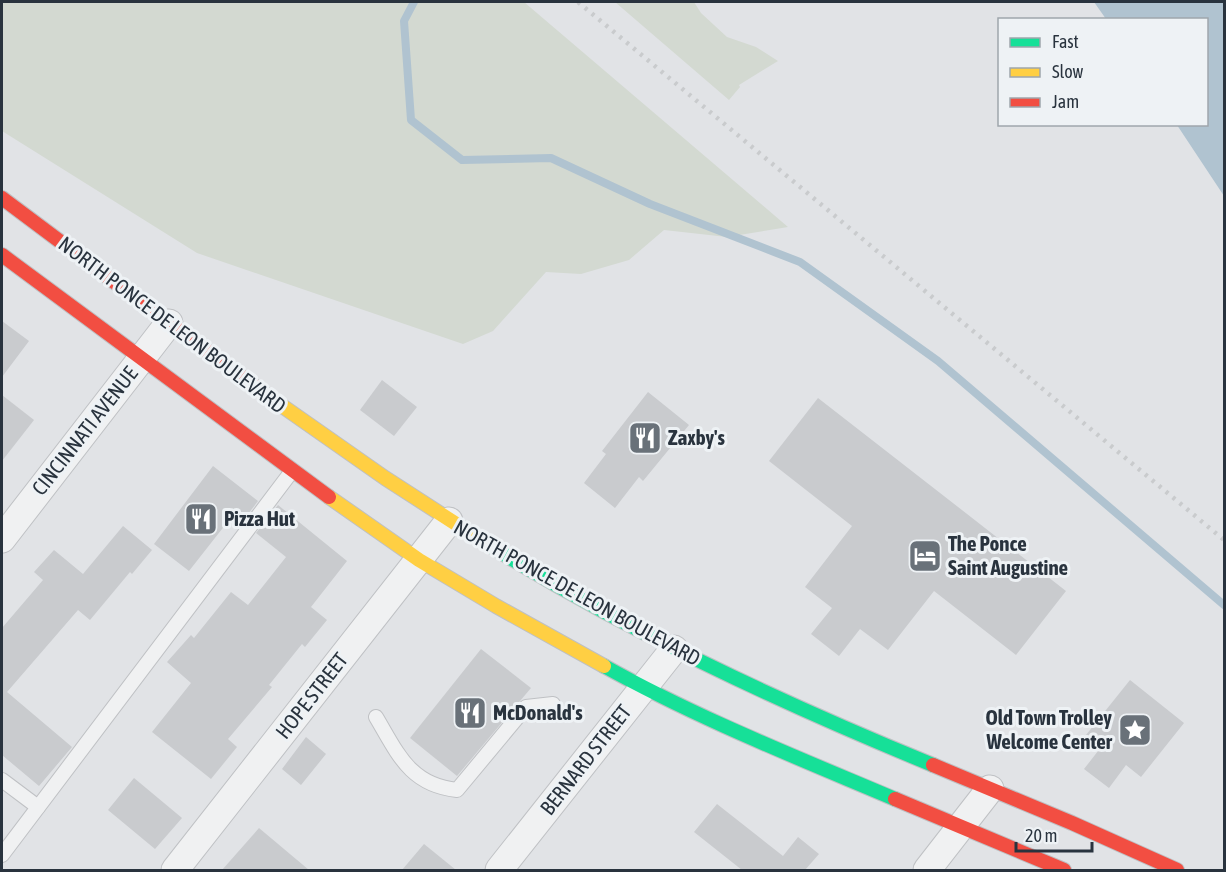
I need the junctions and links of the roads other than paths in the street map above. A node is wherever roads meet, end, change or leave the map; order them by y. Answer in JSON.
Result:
{"nodes":[{"id":1,"x":2,"y":198,"type":"edge"},
{"id":2,"x":2,"y":255,"type":"edge"},
{"id":3,"x":169,"y":323,"type":"junction"},
{"id":4,"x":140,"y":359,"type":"junction"},
{"id":5,"x":292,"y":471,"type":"junction"},
{"id":6,"x":449,"y":521,"type":"junction"},
{"id":7,"x":2,"y":539,"type":"edge"},
{"id":8,"x":419,"y":560,"type":"junction"},
{"id":9,"x":674,"y":649,"type":"junction"},
{"id":10,"x":644,"y":688,"type":"junction"},
{"id":11,"x":553,"y":704,"type":"dead end"},
{"id":12,"x":376,"y":717,"type":"dead end"},
{"id":13,"x":2,"y":780,"type":"edge"},
{"id":14,"x":990,"y":789,"type":"junction"},
{"id":15,"x":38,"y":807,"type":"junction"},
{"id":16,"x":960,"y":827,"type":"junction"},
{"id":17,"x":2,"y":855,"type":"edge"},
{"id":18,"x":175,"y":870,"type":"edge"},
{"id":19,"x":499,"y":870,"type":"edge"},
{"id":20,"x":927,"y":870,"type":"edge"},
{"id":21,"x":1064,"y":870,"type":"edge"},
{"id":22,"x":1177,"y":870,"type":"edge"}],
"edges":[{"from":1,"to":3,"type":"main road","name":"NORTH PONCE DE LEON BOULEVARD"},
{"from":2,"to":4,"type":"main road"},
{"from":3,"to":4,"type":"street","name":"CINCINNATI AVENUE"},
{"from":3,"to":6,"type":"main road","name":"NORTH PONCE DE LEON BOULEVARD"},
{"from":4,"to":5,"type":"main road"},
{"from":4,"to":7,"type":"street","name":"CINCINNATI AVENUE"},
{"from":5,"to":8,"type":"main road"},
{"from":5,"to":15,"type":"lane"},
{"from":6,"to":8,"type":"street","name":"HOPE STREET"},
{"from":6,"to":9,"type":"main road","name":"NORTH PONCE DE LEON BOULEVARD"},
{"from":8,"to":10,"type":"main road"},
{"from":8,"to":18,"type":"street","name":"HOPE STREET"},
{"from":9,"to":10,"type":"street","name":"BERNARD STREET"},
{"from":9,"to":14,"type":"main road","name":"NORTH PONCE DE LEON BOULEVARD"},
{"from":10,"to":16,"type":"main road"},
{"from":10,"to":19,"type":"street","name":"BERNARD STREET"},
{"from":11,"to":12,"type":"lane"},
{"from":13,"to":15,"type":"lane"},
{"from":14,"to":16,"type":"street"},
{"from":14,"to":22,"type":"main road","name":"NORTH PONCE DE LEON BOULEVARD"},
{"from":15,"to":17,"type":"lane"},
{"from":16,"to":20,"type":"street"},
{"from":16,"to":21,"type":"main road"}]}
